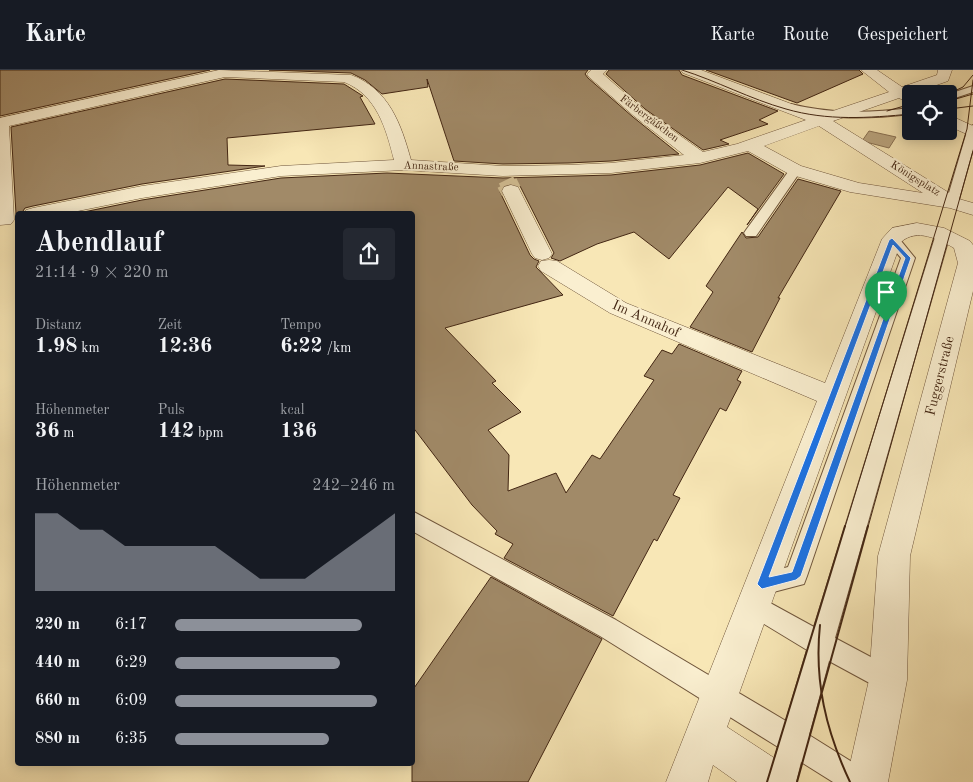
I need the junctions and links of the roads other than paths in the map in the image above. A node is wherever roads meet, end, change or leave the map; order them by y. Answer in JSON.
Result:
{"nodes":[{"id":1,"x":600,"y":70,"type":"edge"},
{"id":2,"x":688,"y":70,"type":"edge"},
{"id":3,"x":868,"y":70,"type":"edge"},
{"id":4,"x":226,"y":72,"type":"edge"},
{"id":5,"x":277,"y":73,"type":"edge"},
{"id":6,"x":944,"y":74,"type":"edge"},
{"id":7,"x":973,"y":84,"type":"edge"},
{"id":8,"x":925,"y":85,"type":"edge"},
{"id":9,"x":973,"y":89,"type":"edge"},
{"id":10,"x":957,"y":93,"type":"edge"},
{"id":11,"x":957,"y":94,"type":"edge"},
{"id":12,"x":902,"y":95,"type":"edge"},
{"id":13,"x":902,"y":98,"type":"edge"},
{"id":14,"x":963,"y":104,"type":"dead end"},
{"id":15,"x":957,"y":105,"type":"edge"},
{"id":16,"x":902,"y":108,"type":"edge"},
{"id":17,"x":902,"y":112,"type":"edge"},
{"id":18,"x":874,"y":116,"type":"junction"},
{"id":19,"x":828,"y":118,"type":"junction"},
{"id":20,"x":0,"y":123,"type":"edge"},
{"id":21,"x":957,"y":124,"type":"edge"},
{"id":22,"x":973,"y":131,"type":"edge"},
{"id":23,"x":749,"y":145,"type":"junction"},
{"id":24,"x":694,"y":153,"type":"junction"},
{"id":25,"x":404,"y":165,"type":"junction"},
{"id":26,"x":794,"y":172,"type":"junction"},
{"id":27,"x":507,"y":181,"type":"junction"},
{"id":28,"x":952,"y":202,"type":"junction"},
{"id":29,"x":973,"y":209,"type":"edge"},
{"id":30,"x":52,"y":211,"type":"edge"},
{"id":31,"x":7,"y":219,"type":"edge"},
{"id":32,"x":751,"y":233,"type":"dead end"},
{"id":33,"x":944,"y":234,"type":"junction"},
{"id":34,"x":892,"y":240,"type":"junction"},
{"id":35,"x":832,"y":397,"type":"junction"},
{"id":36,"x":415,"y":522,"type":"edge"},
{"id":37,"x":758,"y":595,"type":"junction"},
{"id":38,"x":821,"y":644,"type":"junction"},
{"id":39,"x":888,"y":680,"type":"junction"},
{"id":40,"x":720,"y":695,"type":"junction"},
{"id":41,"x":705,"y":736,"type":"junction"},
{"id":42,"x":794,"y":741,"type":"junction"},
{"id":43,"x":688,"y":782,"type":"edge"},
{"id":44,"x":773,"y":782,"type":"edge"},
{"id":45,"x":782,"y":782,"type":"edge"},
{"id":46,"x":858,"y":782,"type":"edge"},
{"id":47,"x":867,"y":782,"type":"edge"}],
"edges":[{"from":1,"to":24,"type":"street","name":"Färbergäßchen"},
{"from":2,"to":19,"type":"street","name":"Königsplatz"},
{"from":3,"to":12,"type":"street"},
{"from":4,"to":5,"type":"street"},
{"from":4,"to":20,"type":"street"},
{"from":5,"to":25,"type":"street"},
{"from":6,"to":8,"type":"street"},
{"from":7,"to":10,"type":"lane"},
{"from":9,"to":11,"type":"lane"},
{"from":13,"to":19,"type":"street"},
{"from":14,"to":15,"type":"lane"},
{"from":16,"to":18,"type":"lane"},
{"from":17,"to":18,"type":"lane"},
{"from":18,"to":19,"type":"lane"},
{"from":19,"to":23,"type":"street"},
{"from":19,"to":28,"type":"street","name":"Königsplatz"},
{"from":20,"to":31,"type":"street"},
{"from":21,"to":22,"type":"street"},
{"from":22,"to":28,"type":"lane"},
{"from":23,"to":24,"type":"street","name":"Annastraße"},
{"from":23,"to":26,"type":"street","name":"Königsplatz"},
{"from":24,"to":27,"type":"street","name":"Annastraße"},
{"from":25,"to":27,"type":"street","name":"Annastraße"},
{"from":25,"to":30,"type":"street","name":"Annastraße"},
{"from":26,"to":28,"type":"street","name":"Königsplatz"},
{"from":26,"to":32,"type":"lane"},
{"from":27,"to":35,"type":"street","name":"Im Annahof"},
{"from":28,"to":29,"type":"street"},
{"from":28,"to":33,"type":"street"},
{"from":33,"to":34,"type":"street","name":"Fuggerstraße"},
{"from":33,"to":38,"type":"lane"},
{"from":33,"to":39,"type":"street","name":"Fuggerstraße"},
{"from":34,"to":35,"type":"street"},
{"from":34,"to":37,"type":"lane"},
{"from":35,"to":37,"type":"street"},
{"from":36,"to":40,"type":"lane"},
{"from":37,"to":38,"type":"lane"},
{"from":37,"to":40,"type":"street"},
{"from":38,"to":39,"type":"lane"},
{"from":38,"to":42,"type":"lane"},
{"from":39,"to":47,"type":"street","name":"Fuggerstraße"},
{"from":40,"to":41,"type":"street"},
{"from":40,"to":42,"type":"lane"},
{"from":41,"to":43,"type":"street"},
{"from":41,"to":44,"type":"street"},
{"from":42,"to":45,"type":"lane"},
{"from":42,"to":46,"type":"lane"}]}
